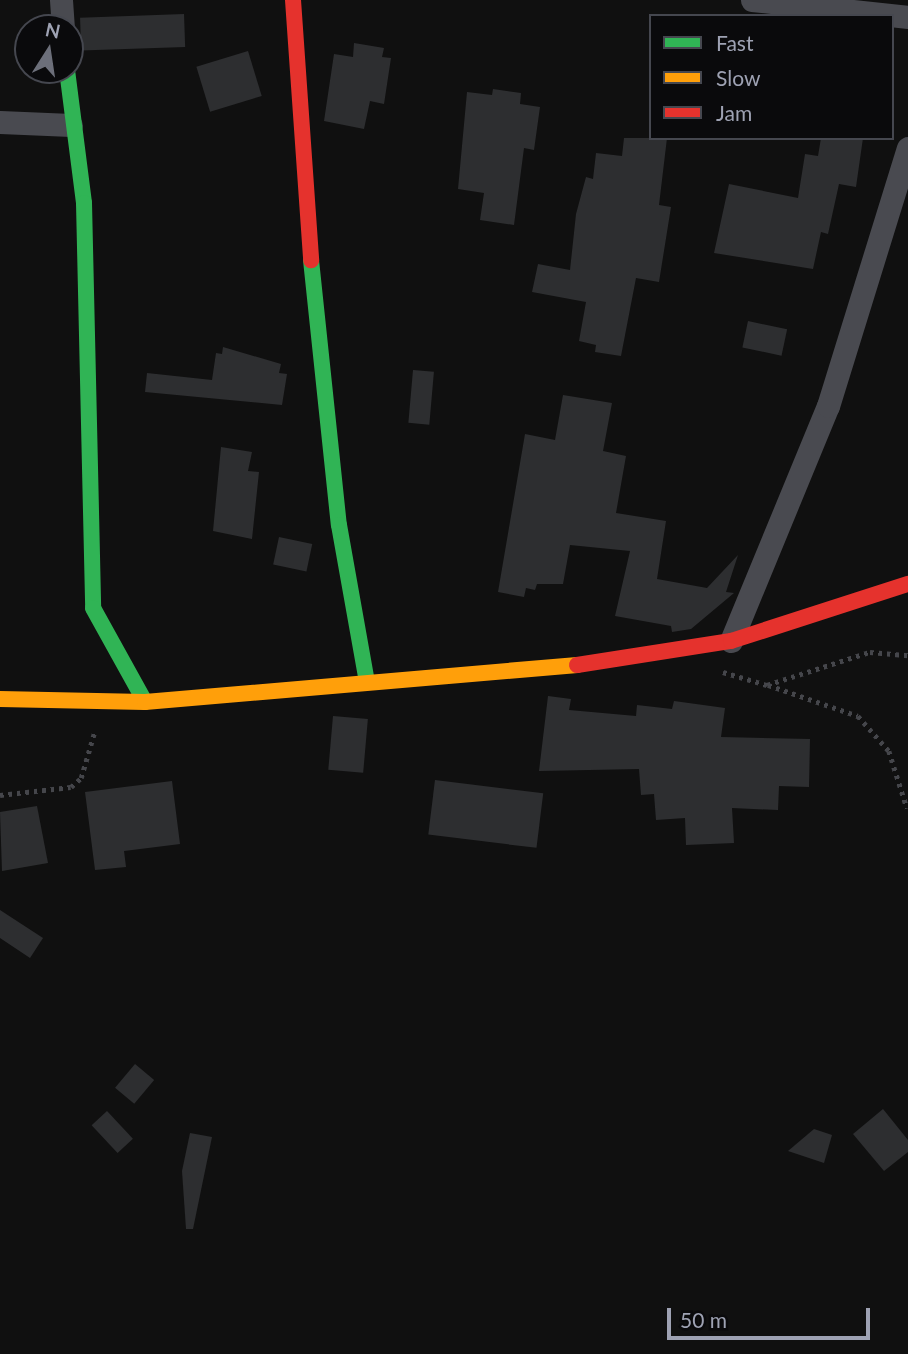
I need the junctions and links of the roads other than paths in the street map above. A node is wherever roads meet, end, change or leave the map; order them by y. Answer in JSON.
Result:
{"nodes":[{"id":1,"x":293,"y":0,"type":"edge"},
{"id":2,"x":751,"y":0,"type":"edge"},
{"id":3,"x":880,"y":14,"type":"edge"},
{"id":4,"x":67,"y":84,"type":"edge"},
{"id":5,"x":0,"y":122,"type":"edge"},
{"id":6,"x":71,"y":125,"type":"junction"},
{"id":7,"x":908,"y":148,"type":"edge"},
{"id":8,"x":908,"y":584,"type":"edge"},
{"id":9,"x":731,"y":641,"type":"junction"},
{"id":10,"x":368,"y":682,"type":"junction"},
{"id":11,"x":0,"y":699,"type":"edge"},
{"id":12,"x":145,"y":702,"type":"junction"}],
"edges":[{"from":1,"to":10,"type":"street"},
{"from":2,"to":3,"type":"street"},
{"from":4,"to":6,"type":"street"},
{"from":5,"to":6,"type":"street"},
{"from":6,"to":12,"type":"street"},
{"from":7,"to":9,"type":"street"},
{"from":8,"to":9,"type":"street"},
{"from":9,"to":10,"type":"street"},
{"from":10,"to":12,"type":"street"},
{"from":11,"to":12,"type":"street"}]}
